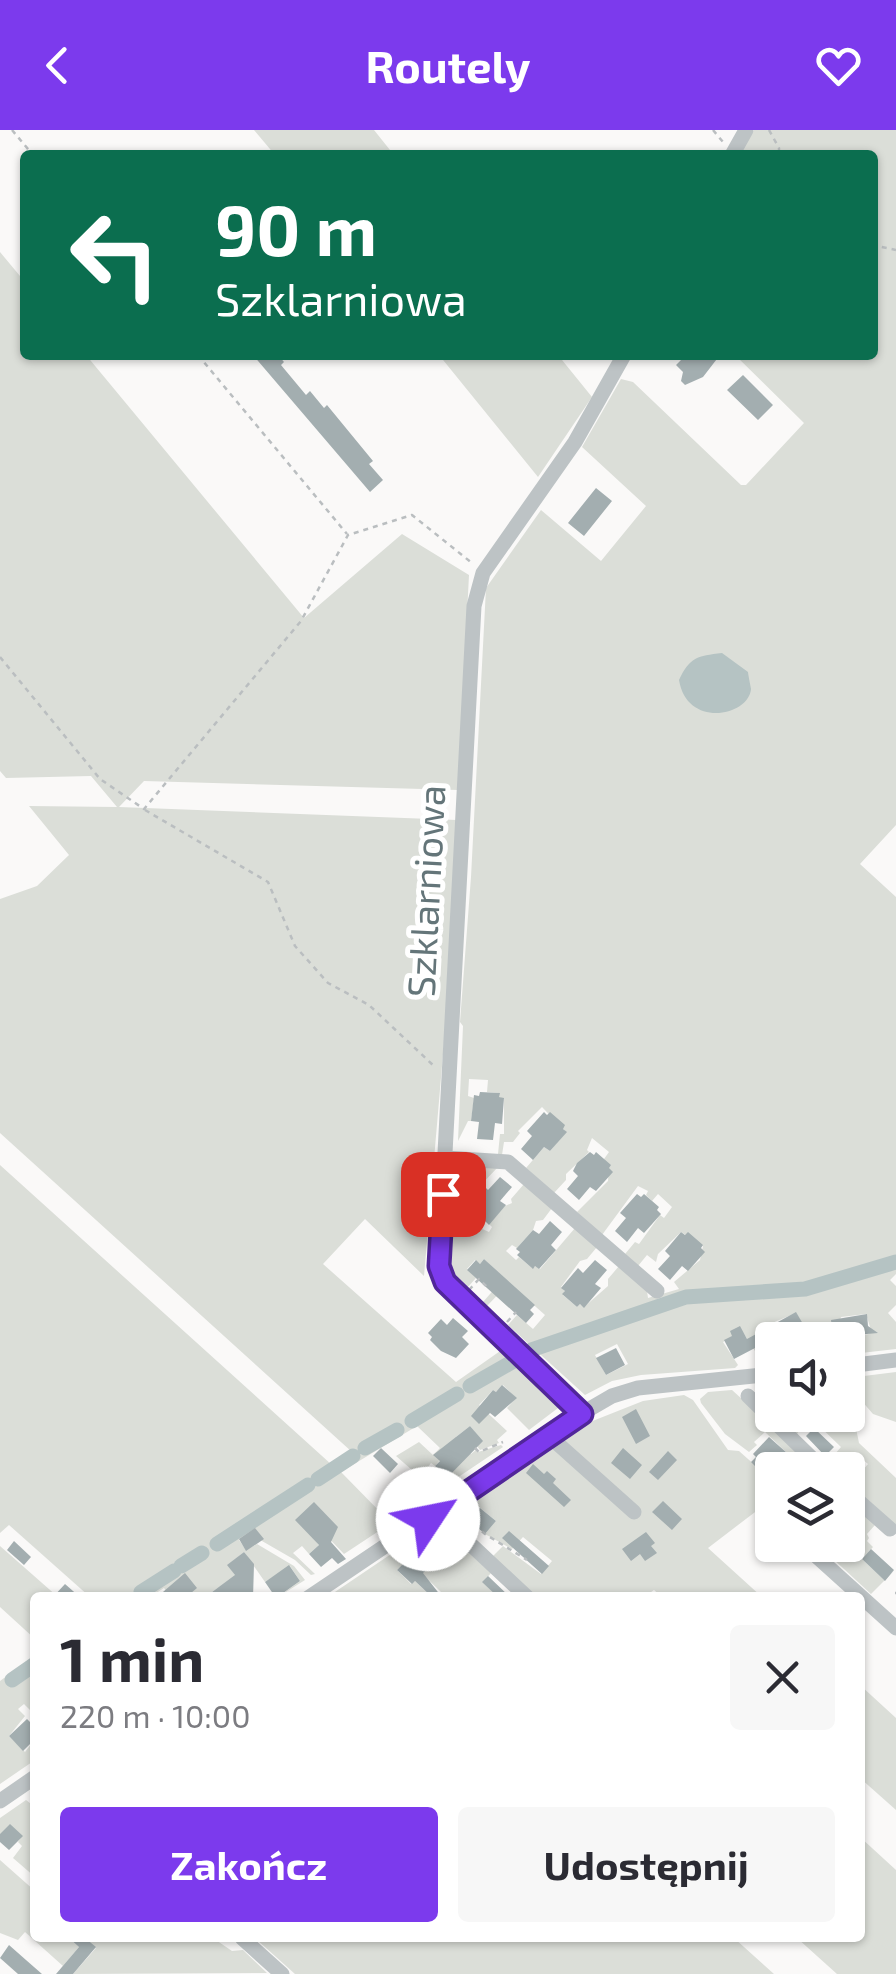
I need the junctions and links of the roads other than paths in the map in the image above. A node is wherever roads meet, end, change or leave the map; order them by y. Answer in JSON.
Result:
{"nodes":[{"id":1,"x":621,"y":360,"type":"edge"},
{"id":2,"x":446,"y":1158,"type":"junction"},
{"id":3,"x":656,"y":1291,"type":"dead end"},
{"id":4,"x":865,"y":1359,"type":"edge"},
{"id":5,"x":896,"y":1360,"type":"edge"},
{"id":6,"x":755,"y":1376,"type":"edge"},
{"id":7,"x":748,"y":1396,"type":"dead end"},
{"id":8,"x":582,"y":1414,"type":"junction"},
{"id":9,"x":549,"y":1436,"type":"junction"},
{"id":10,"x":806,"y":1452,"type":"edge"},
{"id":11,"x":865,"y":1507,"type":"edge"},
{"id":12,"x":634,"y":1512,"type":"dead end"},
{"id":13,"x":439,"y":1514,"type":"junction"},
{"id":14,"x":890,"y":1529,"type":"dead end"},
{"id":15,"x":823,"y":1562,"type":"edge"},
{"id":16,"x":317,"y":1592,"type":"edge"},
{"id":17,"x":522,"y":1592,"type":"edge"},
{"id":18,"x":856,"y":1592,"type":"edge"},
{"id":19,"x":865,"y":1600,"type":"edge"},
{"id":20,"x":896,"y":1628,"type":"edge"},
{"id":21,"x":30,"y":1781,"type":"edge"},
{"id":22,"x":0,"y":1802,"type":"edge"},
{"id":23,"x":246,"y":1942,"type":"edge"},
{"id":24,"x":282,"y":1974,"type":"edge"}],
"edges":[{"from":1,"to":2,"type":"street","name":"Szklarniowa"},
{"from":2,"to":3,"type":"street"},
{"from":2,"to":8,"type":"street","name":"Szklarniowa"},
{"from":4,"to":5,"type":"street"},
{"from":6,"to":8,"type":"street"},
{"from":7,"to":10,"type":"street"},
{"from":8,"to":9,"type":"street"},
{"from":9,"to":12,"type":"street"},
{"from":9,"to":13,"type":"street"},
{"from":11,"to":14,"type":"street"},
{"from":13,"to":16,"type":"street"},
{"from":13,"to":17,"type":"street"},
{"from":15,"to":18,"type":"street"},
{"from":19,"to":20,"type":"street"},
{"from":21,"to":22,"type":"street"},
{"from":23,"to":24,"type":"street"}]}
